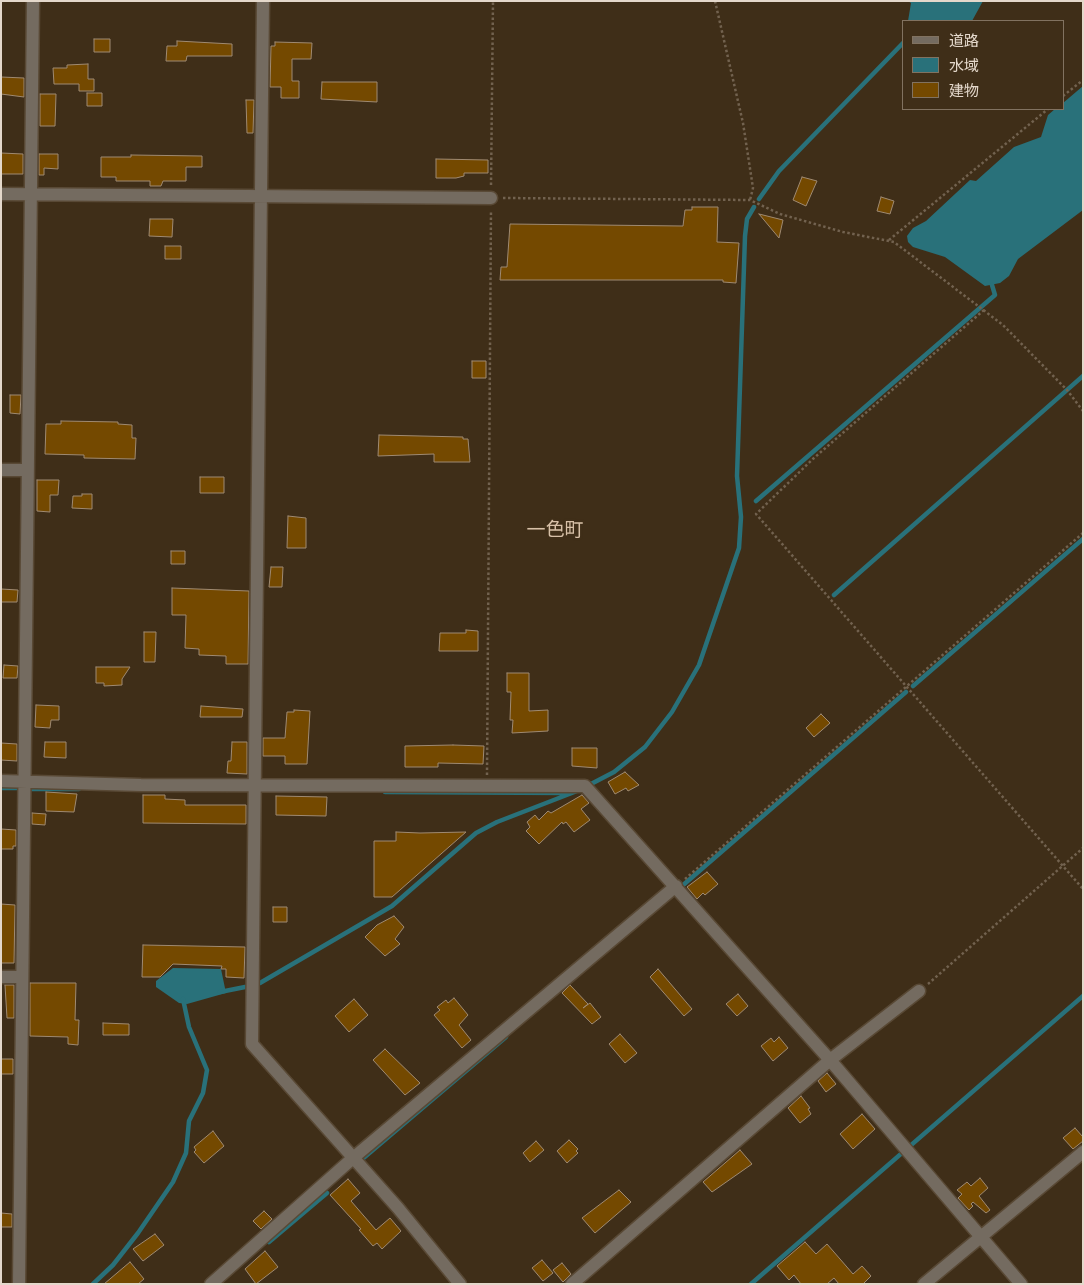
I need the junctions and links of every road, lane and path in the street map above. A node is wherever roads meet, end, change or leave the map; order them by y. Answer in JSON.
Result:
{"nodes":[{"id":1,"x":33,"y":1,"type":"edge"},
{"id":2,"x":263,"y":1,"type":"edge"},
{"id":3,"x":493,"y":1,"type":"edge"},
{"id":4,"x":715,"y":1,"type":"edge"},
{"id":5,"x":1083,"y":80,"type":"edge"},
{"id":6,"x":1064,"y":95,"type":"edge"},
{"id":7,"x":1047,"y":110,"type":"edge"},
{"id":8,"x":1,"y":194,"type":"edge"},
{"id":9,"x":30,"y":195,"type":"junction"},
{"id":10,"x":261,"y":197,"type":"junction"},
{"id":11,"x":491,"y":198,"type":"junction"},
{"id":12,"x":750,"y":200,"type":"junction"},
{"id":13,"x":889,"y":240,"type":"junction"},
{"id":14,"x":984,"y":310,"type":"junction"},
{"id":15,"x":1083,"y":410,"type":"edge"},
{"id":16,"x":1,"y":470,"type":"edge"},
{"id":17,"x":26,"y":470,"type":"junction"},
{"id":18,"x":1083,"y":533,"type":"edge"},
{"id":19,"x":1,"y":781,"type":"edge"},
{"id":20,"x":25,"y":782,"type":"junction"},
{"id":21,"x":255,"y":786,"type":"junction"},
{"id":22,"x":487,"y":787,"type":"junction"},
{"id":23,"x":1083,"y":848,"type":"edge"},
{"id":24,"x":676,"y":886,"type":"junction"},
{"id":25,"x":1083,"y":889,"type":"edge"},
{"id":26,"x":1,"y":977,"type":"edge"},
{"id":27,"x":22,"y":977,"type":"junction"},
{"id":28,"x":919,"y":991,"type":"joint"},
{"id":29,"x":830,"y":1060,"type":"junction"},
{"id":30,"x":1083,"y":1152,"type":"edge"},
{"id":31,"x":353,"y":1158,"type":"junction"},
{"id":32,"x":982,"y":1237,"type":"junction"},
{"id":33,"x":19,"y":1284,"type":"edge"},
{"id":34,"x":211,"y":1284,"type":"edge"},
{"id":35,"x":460,"y":1284,"type":"edge"},
{"id":36,"x":572,"y":1284,"type":"edge"},
{"id":37,"x":924,"y":1284,"type":"edge"},
{"id":38,"x":1022,"y":1284,"type":"edge"}],
"edges":[{"from":1,"to":9,"type":"street"},
{"from":2,"to":10,"type":"street"},
{"from":3,"to":11,"type":"path"},
{"from":4,"to":12,"type":"path"},
{"from":5,"to":6,"type":"path"},
{"from":7,"to":13,"type":"path"},
{"from":8,"to":9,"type":"street"},
{"from":9,"to":10,"type":"street"},
{"from":9,"to":17,"type":"street"},
{"from":10,"to":11,"type":"street"},
{"from":10,"to":21,"type":"street"},
{"from":11,"to":12,"type":"path"},
{"from":11,"to":22,"type":"path"},
{"from":12,"to":13,"type":"path"},
{"from":13,"to":14,"type":"path"},
{"from":14,"to":15,"type":"path"},
{"from":14,"to":25,"type":"path"},
{"from":16,"to":17,"type":"street"},
{"from":17,"to":20,"type":"street"},
{"from":18,"to":24,"type":"path"},
{"from":19,"to":20,"type":"street"},
{"from":20,"to":21,"type":"street"},
{"from":20,"to":27,"type":"street"},
{"from":21,"to":22,"type":"street"},
{"from":21,"to":31,"type":"street"},
{"from":22,"to":24,"type":"street"},
{"from":23,"to":28,"type":"path"},
{"from":24,"to":29,"type":"street"},
{"from":24,"to":31,"type":"street"},
{"from":26,"to":27,"type":"street"},
{"from":27,"to":33,"type":"street"},
{"from":28,"to":29,"type":"street"},
{"from":29,"to":32,"type":"street"},
{"from":29,"to":36,"type":"street"},
{"from":30,"to":32,"type":"street"},
{"from":31,"to":34,"type":"street"},
{"from":31,"to":35,"type":"street"},
{"from":32,"to":37,"type":"street"},
{"from":32,"to":38,"type":"street"}]}
